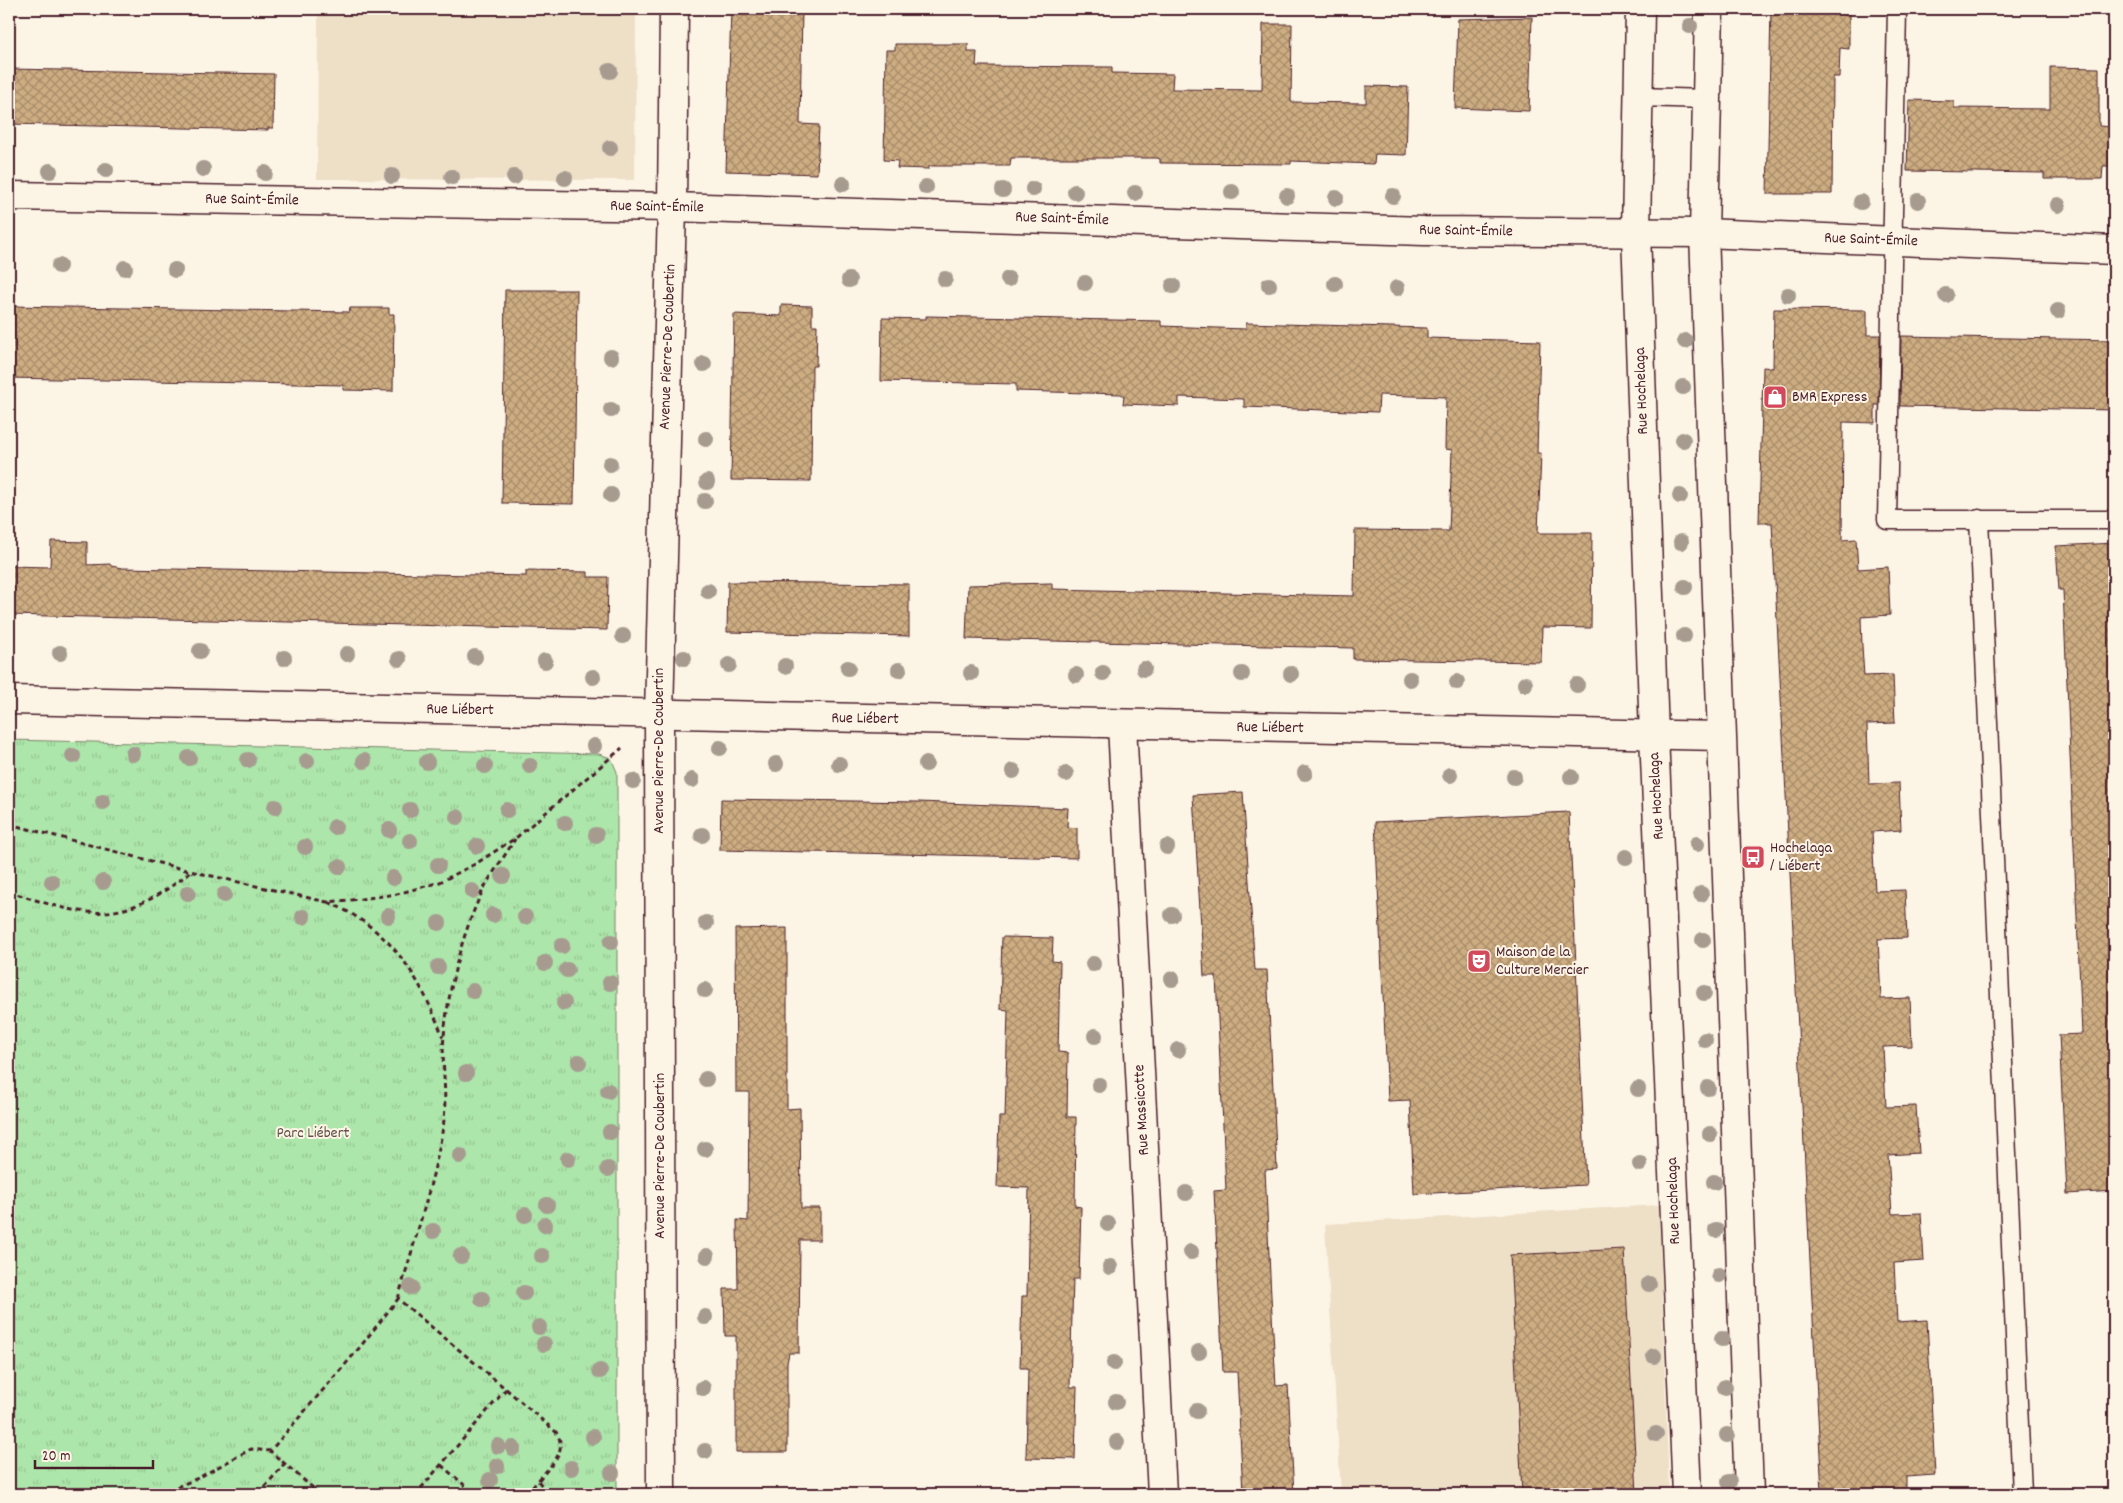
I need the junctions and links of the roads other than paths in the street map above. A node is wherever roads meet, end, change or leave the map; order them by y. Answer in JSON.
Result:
{"nodes":[{"id":1,"x":674,"y":9,"type":"edge"},
{"id":2,"x":1640,"y":9,"type":"edge"},
{"id":3,"x":1709,"y":9,"type":"edge"},
{"id":4,"x":1896,"y":9,"type":"edge"},
{"id":5,"x":1638,"y":97,"type":"junction"},
{"id":6,"x":1707,"y":99,"type":"junction"},
{"id":7,"x":9,"y":196,"type":"edge"},
{"id":8,"x":672,"y":207,"type":"junction"},
{"id":9,"x":1704,"y":232,"type":"junction"},
{"id":10,"x":1636,"y":233,"type":"junction"},
{"id":11,"x":1892,"y":241,"type":"junction"},
{"id":12,"x":2114,"y":250,"type":"edge"},
{"id":13,"x":1979,"y":519,"type":"junction"},
{"id":14,"x":2114,"y":520,"type":"edge"},
{"id":15,"x":9,"y":700,"type":"edge"},
{"id":16,"x":658,"y":714,"type":"junction"},
{"id":17,"x":1122,"y":725,"type":"junction"},
{"id":18,"x":1654,"y":735,"type":"junction"},
{"id":19,"x":1721,"y":736,"type":"junction"},
{"id":20,"x":661,"y":1494,"type":"edge"},
{"id":21,"x":1162,"y":1494,"type":"edge"},
{"id":22,"x":1687,"y":1494,"type":"edge"},
{"id":23,"x":1749,"y":1494,"type":"edge"},
{"id":24,"x":2022,"y":1494,"type":"edge"}],
"edges":[{"from":1,"to":8,"type":"street","name":"Avenue Pierre-De Coubertin"},
{"from":2,"to":5,"type":"street","name":"Rue Hochelaga"},
{"from":3,"to":6,"type":"street"},
{"from":4,"to":11,"type":"lane"},
{"from":5,"to":6,"type":"lane"},
{"from":5,"to":10,"type":"street","name":"Rue Hochelaga"},
{"from":6,"to":9,"type":"street"},
{"from":7,"to":8,"type":"street","name":"Rue Saint-Émile"},
{"from":8,"to":10,"type":"street","name":"Rue Saint-Émile"},
{"from":8,"to":16,"type":"street","name":"Avenue Pierre-De Coubertin"},
{"from":9,"to":10,"type":"street","name":"Rue Saint-Émile"},
{"from":9,"to":11,"type":"street","name":"Rue Saint-Émile"},
{"from":9,"to":19,"type":"street"},
{"from":10,"to":18,"type":"street","name":"Rue Hochelaga"},
{"from":11,"to":12,"type":"street","name":"Rue Saint-Émile"},
{"from":11,"to":13,"type":"lane"},
{"from":13,"to":14,"type":"lane"},
{"from":13,"to":24,"type":"lane"},
{"from":15,"to":16,"type":"street","name":"Rue Liébert"},
{"from":16,"to":17,"type":"street","name":"Rue Liébert"},
{"from":16,"to":20,"type":"street","name":"Avenue Pierre-De Coubertin"},
{"from":17,"to":18,"type":"street","name":"Rue Liébert"},
{"from":17,"to":21,"type":"street","name":"Rue Massicotte"},
{"from":18,"to":19,"type":"street","name":"Rue Liébert"},
{"from":18,"to":22,"type":"street","name":"Rue Hochelaga"},
{"from":19,"to":23,"type":"street"}]}
